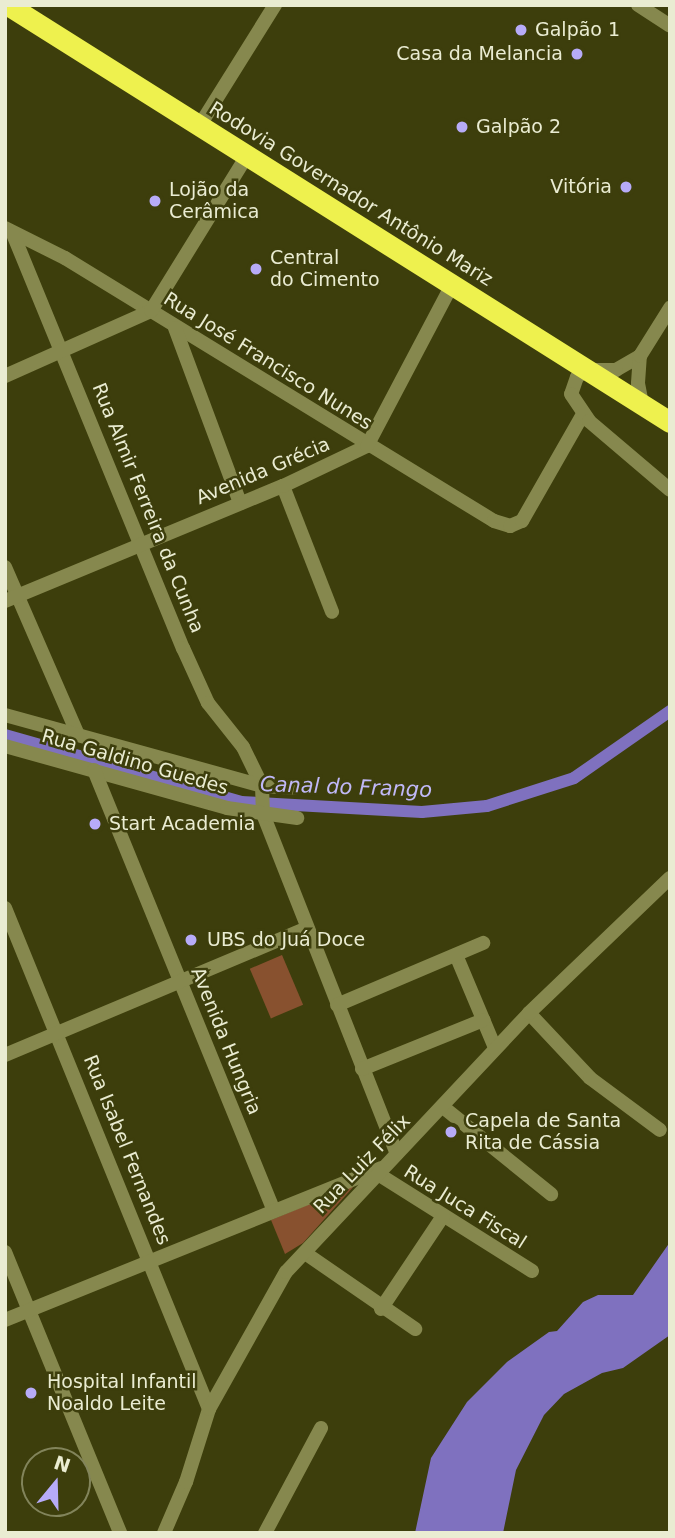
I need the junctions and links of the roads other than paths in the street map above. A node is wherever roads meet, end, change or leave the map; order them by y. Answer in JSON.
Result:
{"nodes":[{"id":1,"x":8,"y":5,"type":"edge"},
{"id":2,"x":275,"y":5,"type":"edge"},
{"id":3,"x":638,"y":5,"type":"edge"},
{"id":4,"x":668,"y":21,"type":"edge"},
{"id":5,"x":200,"y":125,"type":"junction"},
{"id":6,"x":248,"y":154,"type":"junction"},
{"id":7,"x":9,"y":231,"type":"edge"},
{"id":8,"x":452,"y":285,"type":"junction"},
{"id":9,"x":670,"y":308,"type":"edge"},
{"id":10,"x":151,"y":311,"type":"junction"},
{"id":11,"x":175,"y":328,"type":"junction"},
{"id":12,"x":65,"y":351,"type":"junction"},
{"id":13,"x":640,"y":356,"type":"junction"},
{"id":14,"x":587,"y":370,"type":"junction"},
{"id":15,"x":5,"y":376,"type":"edge"},
{"id":16,"x":642,"y":404,"type":"junction"},
{"id":17,"x":583,"y":414,"type":"junction"},
{"id":18,"x":670,"y":422,"type":"edge"},
{"id":19,"x":367,"y":446,"type":"junction"},
{"id":20,"x":283,"y":486,"type":"junction"},
{"id":21,"x":670,"y":490,"type":"edge"},
{"id":22,"x":240,"y":503,"type":"junction"},
{"id":23,"x":142,"y":542,"type":"junction"},
{"id":24,"x":5,"y":567,"type":"edge"},
{"id":25,"x":11,"y":598,"type":"edge"},
{"id":26,"x":332,"y":612,"type":"dead end"},
{"id":27,"x":5,"y":715,"type":"edge"},
{"id":28,"x":78,"y":735,"type":"junction"},
{"id":29,"x":5,"y":746,"type":"edge"},
{"id":30,"x":94,"y":770,"type":"junction"},
{"id":31,"x":295,"y":788,"type":"dead end"},
{"id":32,"x":262,"y":789,"type":"junction"},
{"id":33,"x":263,"y":811,"type":"junction"},
{"id":34,"x":297,"y":818,"type":"dead end"},
{"id":35,"x":670,"y":878,"type":"edge"},
{"id":36,"x":5,"y":908,"type":"edge"},
{"id":37,"x":307,"y":928,"type":"junction"},
{"id":38,"x":483,"y":943,"type":"dead end"},
{"id":39,"x":456,"y":955,"type":"junction"},
{"id":40,"x":183,"y":984,"type":"junction"},
{"id":41,"x":337,"y":1005,"type":"junction"},
{"id":42,"x":529,"y":1013,"type":"junction"},
{"id":43,"x":483,"y":1020,"type":"junction"},
{"id":44,"x":59,"y":1034,"type":"junction"},
{"id":45,"x":495,"y":1048,"type":"junction"},
{"id":46,"x":5,"y":1055,"type":"edge"},
{"id":47,"x":362,"y":1069,"type":"junction"},
{"id":48,"x":443,"y":1107,"type":"junction"},
{"id":49,"x":660,"y":1130,"type":"dead end"},
{"id":50,"x":397,"y":1154,"type":"junction"},
{"id":51,"x":381,"y":1171,"type":"junction"},
{"id":52,"x":551,"y":1194,"type":"dead end"},
{"id":53,"x":274,"y":1210,"type":"junction"},
{"id":54,"x":443,"y":1216,"type":"junction"},
{"id":55,"x":5,"y":1252,"type":"edge"},
{"id":56,"x":305,"y":1253,"type":"junction"},
{"id":57,"x":151,"y":1261,"type":"junction"},
{"id":58,"x":532,"y":1271,"type":"dead end"},
{"id":59,"x":381,"y":1309,"type":"junction"},
{"id":60,"x":30,"y":1310,"type":"junction"},
{"id":61,"x":5,"y":1320,"type":"edge"},
{"id":62,"x":415,"y":1329,"type":"dead end"},
{"id":63,"x":209,"y":1409,"type":"junction"},
{"id":64,"x":321,"y":1429,"type":"dead end"},
{"id":65,"x":120,"y":1533,"type":"edge"},
{"id":66,"x":164,"y":1533,"type":"edge"},
{"id":67,"x":265,"y":1533,"type":"edge"}],
"edges":[{"from":1,"to":5,"type":"highway","name":"Rodovia Governador Antônio Mariz"},
{"from":2,"to":5,"type":"street"},
{"from":3,"to":4,"type":"street"},
{"from":5,"to":6,"type":"highway","name":"Rodovia Governador Antônio Mariz"},
{"from":6,"to":8,"type":"highway","name":"Rodovia Governador Antônio Mariz"},
{"from":6,"to":10,"type":"street"},
{"from":7,"to":10,"type":"street","name":"Rua José Francisco Nunes"},
{"from":7,"to":12,"type":"street","name":"Rua Almir Ferreira da Cunha"},
{"from":8,"to":14,"type":"highway","name":"Rodovia Governador Antônio Mariz"},
{"from":8,"to":19,"type":"street"},
{"from":9,"to":13,"type":"street"},
{"from":10,"to":11,"type":"street","name":"Rua José Francisco Nunes"},
{"from":10,"to":12,"type":"street"},
{"from":11,"to":19,"type":"street","name":"Rua José Francisco Nunes"},
{"from":11,"to":22,"type":"street"},
{"from":12,"to":15,"type":"street"},
{"from":12,"to":23,"type":"street","name":"Rua Almir Ferreira da Cunha"},
{"from":13,"to":14,"type":"street"},
{"from":13,"to":16,"type":"street"},
{"from":14,"to":16,"type":"highway","name":"Rodovia Governador Antônio Mariz"},
{"from":14,"to":17,"type":"street"},
{"from":16,"to":18,"type":"highway","name":"Rodovia Governador Antônio Mariz"},
{"from":17,"to":19,"type":"street","name":"Rua José Francisco Nunes"},
{"from":17,"to":21,"type":"street"},
{"from":19,"to":20,"type":"street","name":"Avenida Grécia"},
{"from":20,"to":22,"type":"street","name":"Avenida Grécia"},
{"from":20,"to":26,"type":"street"},
{"from":22,"to":23,"type":"street","name":"Avenida Grécia"},
{"from":23,"to":25,"type":"street","name":"Avenida Grécia"},
{"from":23,"to":32,"type":"street","name":"Rua Almir Ferreira da Cunha"},
{"from":24,"to":25,"type":"street"},
{"from":25,"to":28,"type":"street"},
{"from":27,"to":28,"type":"street","name":"Rua Galdino Guedes"},
{"from":28,"to":32,"type":"street","name":"Rua Galdino Guedes"},
{"from":29,"to":30,"type":"street","name":"Rua Galdino Guedes"},
{"from":30,"to":33,"type":"street","name":"Rua Galdino Guedes"},
{"from":30,"to":40,"type":"street","name":"Avenida Hungria"},
{"from":31,"to":32,"type":"street","name":"Rua Galdino Guedes"},
{"from":32,"to":33,"type":"street","name":"Rua Almir Ferreira da Cunha"},
{"from":33,"to":34,"type":"street","name":"Rua Galdino Guedes"},
{"from":33,"to":37,"type":"street","name":"Rua Almir Ferreira da Cunha"},
{"from":35,"to":42,"type":"street","name":"Rua Luiz Félix"},
{"from":36,"to":44,"type":"street","name":"Rua Isabel Fernandes"},
{"from":37,"to":40,"type":"street"},
{"from":37,"to":41,"type":"street","name":"Rua Almir Ferreira da Cunha"},
{"from":38,"to":39,"type":"street"},
{"from":39,"to":41,"type":"street"},
{"from":39,"to":43,"type":"street"},
{"from":40,"to":44,"type":"street"},
{"from":40,"to":53,"type":"street","name":"Avenida Hungria"},
{"from":41,"to":47,"type":"street","name":"Rua Almir Ferreira da Cunha"},
{"from":42,"to":45,"type":"street","name":"Rua Luiz Félix"},
{"from":42,"to":49,"type":"street"},
{"from":43,"to":45,"type":"street"},
{"from":43,"to":47,"type":"street"},
{"from":44,"to":46,"type":"street"},
{"from":44,"to":57,"type":"street","name":"Rua Isabel Fernandes"},
{"from":45,"to":48,"type":"street","name":"Rua Luiz Félix"},
{"from":47,"to":50,"type":"street","name":"Rua Almir Ferreira da Cunha"},
{"from":48,"to":50,"type":"street","name":"Rua Luiz Félix"},
{"from":48,"to":52,"type":"street"},
{"from":50,"to":51,"type":"street","name":"Rua Luiz Félix"},
{"from":51,"to":53,"type":"street"},
{"from":51,"to":54,"type":"street","name":"Rua Juca Fiscal"},
{"from":51,"to":56,"type":"street","name":"Rua Luiz Félix"},
{"from":53,"to":57,"type":"street"},
{"from":54,"to":58,"type":"street","name":"Rua Juca Fiscal"},
{"from":54,"to":59,"type":"street"},
{"from":55,"to":60,"type":"street"},
{"from":56,"to":59,"type":"street"},
{"from":56,"to":63,"type":"street","name":"Rua Luiz Félix"},
{"from":57,"to":60,"type":"street"},
{"from":57,"to":63,"type":"street","name":"Rua Isabel Fernandes"},
{"from":59,"to":62,"type":"street"},
{"from":60,"to":61,"type":"street"},
{"from":60,"to":65,"type":"street"},
{"from":63,"to":66,"type":"street","name":"Rua Luiz Félix"},
{"from":64,"to":67,"type":"street"}]}
